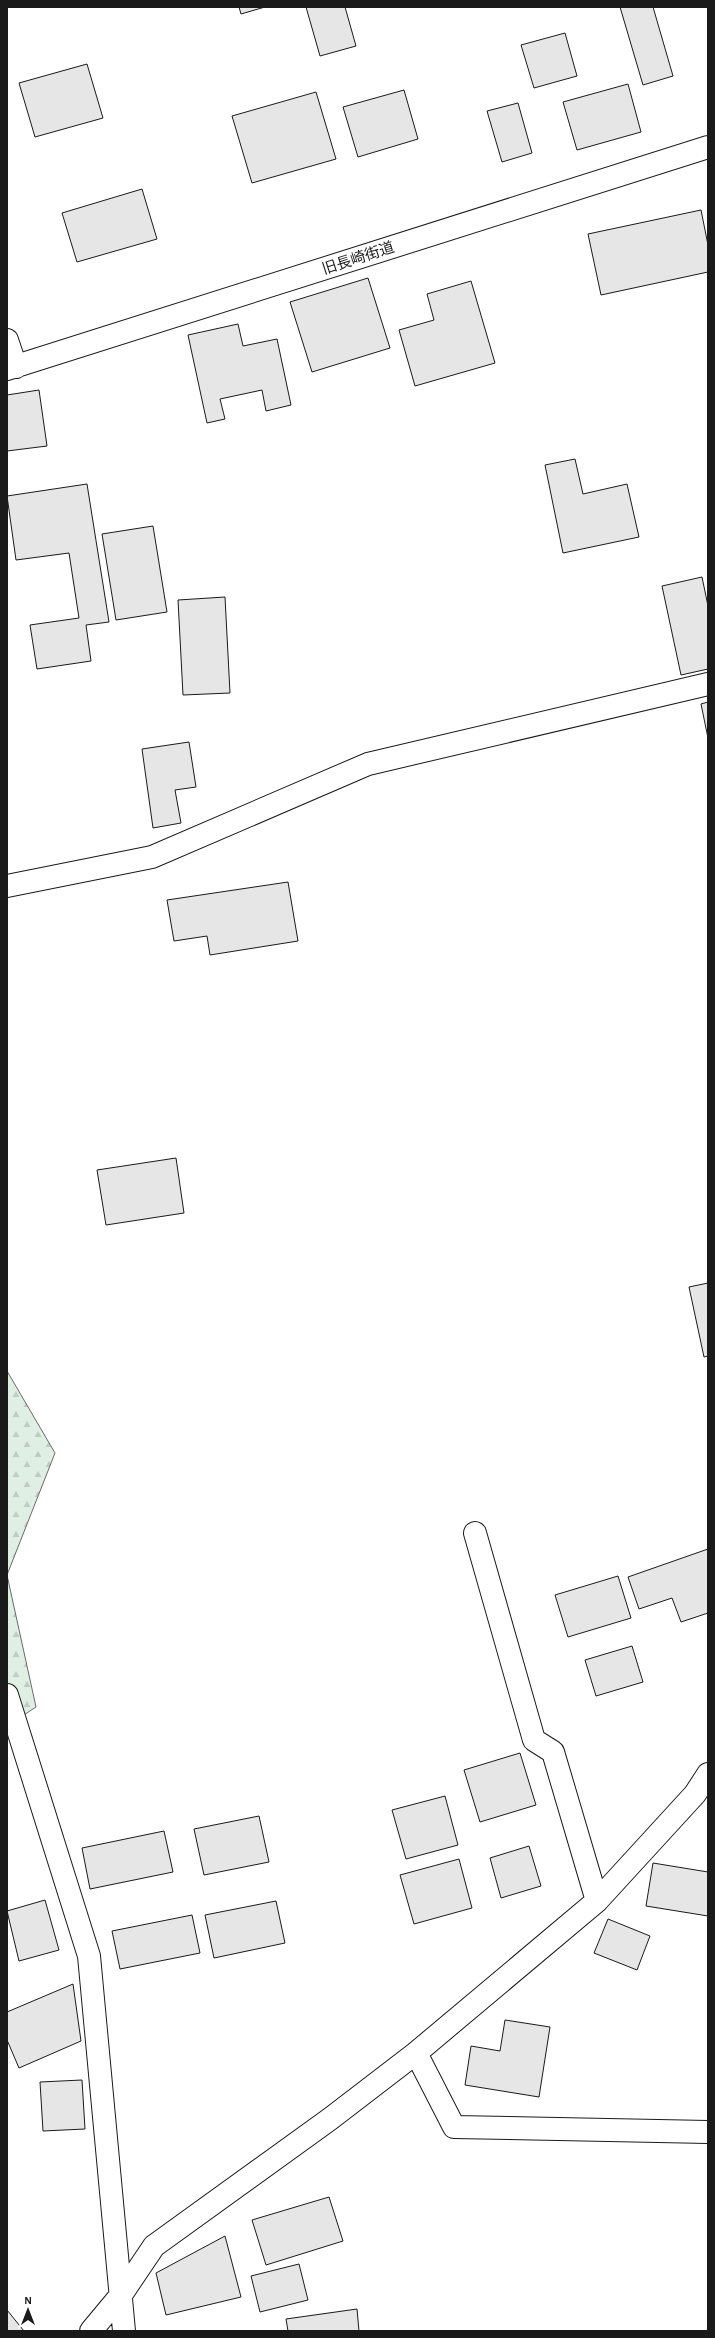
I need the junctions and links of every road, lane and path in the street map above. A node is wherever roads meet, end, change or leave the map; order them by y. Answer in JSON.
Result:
{"nodes":[{"id":1,"x":708,"y":147,"type":"edge"},
{"id":2,"x":7,"y":340,"type":"edge"},
{"id":3,"x":11,"y":368,"type":"edge"},
{"id":4,"x":708,"y":684,"type":"edge"},
{"id":5,"x":7,"y":886,"type":"edge"},
{"id":6,"x":475,"y":1533,"type":"dead end"},
{"id":7,"x":7,"y":1695,"type":"edge"},
{"id":8,"x":708,"y":1774,"type":"edge"},
{"id":9,"x":597,"y":1901,"type":"junction"},
{"id":10,"x":416,"y":2053,"type":"junction"},
{"id":11,"x":708,"y":2132,"type":"edge"},
{"id":12,"x":121,"y":2296,"type":"junction"},
{"id":13,"x":91,"y":2331,"type":"edge"},
{"id":14,"x":124,"y":2331,"type":"edge"}],
"edges":[{"from":1,"to":3,"type":"street","name":"旧長崎街道"},
{"from":2,"to":3,"type":"street"},
{"from":4,"to":5,"type":"street"},
{"from":6,"to":9,"type":"street"},
{"from":7,"to":12,"type":"street"},
{"from":8,"to":9,"type":"street"},
{"from":9,"to":10,"type":"street"},
{"from":10,"to":11,"type":"street"},
{"from":10,"to":12,"type":"street"},
{"from":12,"to":13,"type":"street"},
{"from":12,"to":14,"type":"street"}]}
